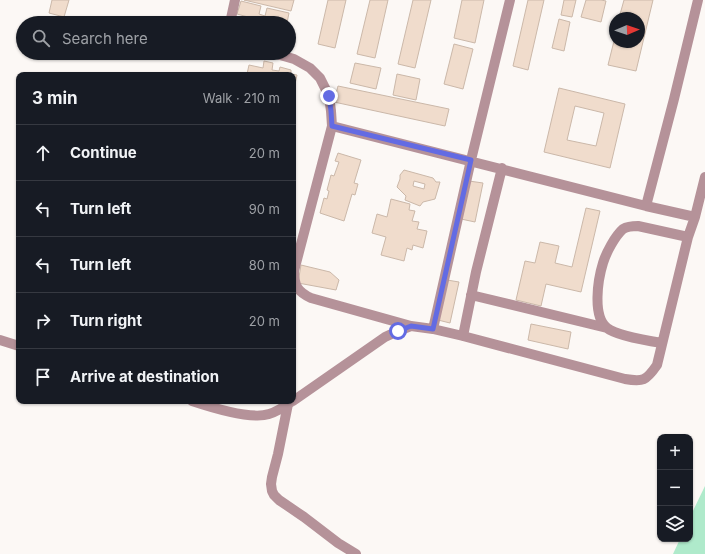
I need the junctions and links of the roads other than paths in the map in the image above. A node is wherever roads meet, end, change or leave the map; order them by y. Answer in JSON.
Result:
{"nodes":[{"id":1,"x":235,"y":0,"type":"edge"},
{"id":2,"x":510,"y":0,"type":"edge"},
{"id":3,"x":698,"y":0,"type":"edge"},
{"id":4,"x":232,"y":16,"type":"edge"},
{"id":5,"x":296,"y":60,"type":"edge"},
{"id":6,"x":332,"y":126,"type":"junction"},
{"id":7,"x":471,"y":160,"type":"junction"},
{"id":8,"x":502,"y":168,"type":"junction"},
{"id":9,"x":705,"y":177,"type":"edge"},
{"id":10,"x":646,"y":206,"type":"junction"},
{"id":11,"x":695,"y":217,"type":"junction"},
{"id":12,"x":688,"y":237,"type":"junction"},
{"id":13,"x":296,"y":263,"type":"edge"},
{"id":14,"x":296,"y":285,"type":"edge"},
{"id":15,"x":471,"y":295,"type":"junction"},
{"id":16,"x":411,"y":326,"type":"junction"},
{"id":17,"x":606,"y":328,"type":"junction"},
{"id":18,"x":433,"y":329,"type":"junction"},
{"id":19,"x":462,"y":336,"type":"junction"},
{"id":20,"x":0,"y":340,"type":"edge"},
{"id":21,"x":662,"y":343,"type":"junction"},
{"id":22,"x":16,"y":345,"type":"edge"},
{"id":23,"x":296,"y":399,"type":"edge"},
{"id":24,"x":203,"y":404,"type":"edge"},
{"id":25,"x":287,"y":404,"type":"edge"},
{"id":26,"x":290,"y":404,"type":"edge"},
{"id":27,"x":356,"y":554,"type":"edge"}],
"edges":[{"from":1,"to":4,"type":"lane"},
{"from":2,"to":7,"type":"lane"},
{"from":3,"to":10,"type":"lane"},
{"from":5,"to":6,"type":"lane"},
{"from":6,"to":7,"type":"lane"},
{"from":6,"to":13,"type":"lane"},
{"from":7,"to":8,"type":"lane"},
{"from":7,"to":18,"type":"lane"},
{"from":8,"to":10,"type":"lane"},
{"from":8,"to":15,"type":"lane"},
{"from":9,"to":11,"type":"lane"},
{"from":10,"to":11,"type":"lane"},
{"from":11,"to":12,"type":"lane"},
{"from":12,"to":17,"type":"lane"},
{"from":12,"to":21,"type":"lane"},
{"from":14,"to":16,"type":"lane"},
{"from":15,"to":17,"type":"lane"},
{"from":15,"to":19,"type":"lane"},
{"from":16,"to":18,"type":"lane"},
{"from":16,"to":23,"type":"lane"},
{"from":17,"to":21,"type":"lane"},
{"from":18,"to":19,"type":"lane"},
{"from":19,"to":21,"type":"lane"},
{"from":20,"to":22,"type":"lane"},
{"from":24,"to":25,"type":"lane"},
{"from":26,"to":27,"type":"lane"}]}
